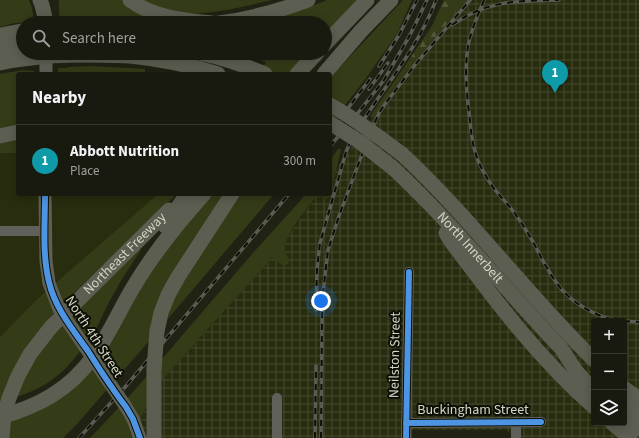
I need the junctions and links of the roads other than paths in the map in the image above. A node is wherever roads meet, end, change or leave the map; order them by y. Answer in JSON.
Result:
{"nodes":[{"id":1,"x":40,"y":0,"type":"edge"},
{"id":2,"x":46,"y":0,"type":"edge"},
{"id":3,"x":130,"y":0,"type":"edge"},
{"id":4,"x":308,"y":0,"type":"edge"},
{"id":5,"x":367,"y":0,"type":"edge"},
{"id":6,"x":391,"y":0,"type":"edge"},
{"id":7,"x":44,"y":16,"type":"edge"},
{"id":8,"x":46,"y":16,"type":"edge"},
{"id":9,"x":162,"y":16,"type":"edge"},
{"id":10,"x":255,"y":16,"type":"edge"},
{"id":11,"x":361,"y":31,"type":"junction"},
{"id":12,"x":0,"y":35,"type":"edge"},
{"id":13,"x":332,"y":37,"type":"edge"},
{"id":14,"x":13,"y":46,"type":"edge"},
{"id":15,"x":332,"y":59,"type":"edge"},
{"id":16,"x":46,"y":60,"type":"edge"},
{"id":17,"x":160,"y":60,"type":"edge"},
{"id":18,"x":227,"y":60,"type":"edge"},
{"id":19,"x":310,"y":60,"type":"edge"},
{"id":20,"x":331,"y":60,"type":"edge"},
{"id":21,"x":46,"y":72,"type":"edge"},
{"id":22,"x":212,"y":72,"type":"edge"},
{"id":23,"x":260,"y":72,"type":"edge"},
{"id":24,"x":299,"y":72,"type":"edge"},
{"id":25,"x":318,"y":72,"type":"edge"},
{"id":26,"x":326,"y":72,"type":"edge"},
{"id":27,"x":332,"y":106,"type":"edge"},
{"id":28,"x":332,"y":124,"type":"edge"},
{"id":29,"x":45,"y":196,"type":"edge"},
{"id":30,"x":184,"y":196,"type":"edge"},
{"id":31,"x":185,"y":196,"type":"edge"},
{"id":32,"x":202,"y":196,"type":"edge"},
{"id":33,"x":231,"y":196,"type":"edge"},
{"id":34,"x":434,"y":208,"type":"junction"},
{"id":35,"x":0,"y":231,"type":"edge"},
{"id":36,"x":45,"y":231,"type":"junction"},
{"id":37,"x":409,"y":272,"type":"dead end"},
{"id":38,"x":561,"y":348,"type":"junction"},
{"id":39,"x":591,"y":357,"type":"edge"},
{"id":40,"x":591,"y":375,"type":"edge"},
{"id":41,"x":593,"y":390,"type":"edge"},
{"id":42,"x":627,"y":390,"type":"edge"},
{"id":43,"x":277,"y":398,"type":"dead end"},
{"id":44,"x":639,"y":399,"type":"edge"},
{"id":45,"x":4,"y":403,"type":"edge"},
{"id":46,"x":591,"y":404,"type":"edge"},
{"id":47,"x":627,"y":405,"type":"edge"},
{"id":48,"x":639,"y":414,"type":"edge"},
{"id":49,"x":0,"y":417,"type":"edge"},
{"id":50,"x":627,"y":419,"type":"edge"},
{"id":51,"x":516,"y":422,"type":"junction"},
{"id":52,"x":541,"y":422,"type":"dead end"},
{"id":53,"x":406,"y":423,"type":"junction"},
{"id":54,"x":616,"y":426,"type":"edge"},
{"id":55,"x":639,"y":429,"type":"edge"},
{"id":56,"x":2,"y":438,"type":"edge"},
{"id":57,"x":140,"y":438,"type":"edge"},
{"id":58,"x":154,"y":438,"type":"edge"},
{"id":59,"x":277,"y":438,"type":"edge"},
{"id":60,"x":406,"y":438,"type":"edge"},
{"id":61,"x":516,"y":438,"type":"edge"},
{"id":62,"x":630,"y":438,"type":"edge"}],
"edges":[{"from":1,"to":7,"type":"highway"},
{"from":2,"to":8,"type":"main road"},
{"from":3,"to":9,"type":"highway"},
{"from":4,"to":10,"type":"highway"},
{"from":5,"to":13,"type":"highway"},
{"from":6,"to":11,"type":"highway"},
{"from":11,"to":15,"type":"highway"},
{"from":11,"to":26,"type":"highway"},
{"from":12,"to":14,"type":"highway"},
{"from":16,"to":21,"type":"main road"},
{"from":17,"to":22,"type":"highway","bridge":true},
{"from":18,"to":23,"type":"highway"},
{"from":19,"to":24,"type":"highway"},
{"from":20,"to":25,"type":"highway"},
{"from":27,"to":39,"type":"highway","name":"North Innerbelt","bridge":true},
{"from":28,"to":34,"type":"highway","name":"North Innerbelt","bridge":true},
{"from":29,"to":36,"type":"main road","name":"North 4th Street"},
{"from":30,"to":45,"type":"highway","name":"Northeast Freeway"},
{"from":31,"to":45,"type":"highway"},
{"from":32,"to":49,"type":"highway"},
{"from":33,"to":58,"type":"highway","bridge":true},
{"from":34,"to":38,"type":"highway","name":"North Innerbelt"},
{"from":34,"to":46,"type":"highway"},
{"from":35,"to":36,"type":"street"},
{"from":36,"to":57,"type":"main road","name":"North 4th Street","bridge":true},
{"from":37,"to":53,"type":"street","name":"Neilston Street"},
{"from":38,"to":40,"type":"highway"},
{"from":38,"to":41,"type":"highway","name":"North Innerbelt"},
{"from":42,"to":44,"type":"highway"},
{"from":43,"to":59,"type":"street"},
{"from":45,"to":56,"type":"highway","name":"Northeast Freeway","bridge":true},
{"from":47,"to":48,"type":"highway"},
{"from":50,"to":55,"type":"highway"},
{"from":51,"to":52,"type":"street","name":"Buckingham Street"},
{"from":51,"to":53,"type":"street","name":"Buckingham Street"},
{"from":51,"to":61,"type":"street"},
{"from":53,"to":60,"type":"street","name":"Neilston Street"},
{"from":54,"to":62,"type":"highway"}]}
